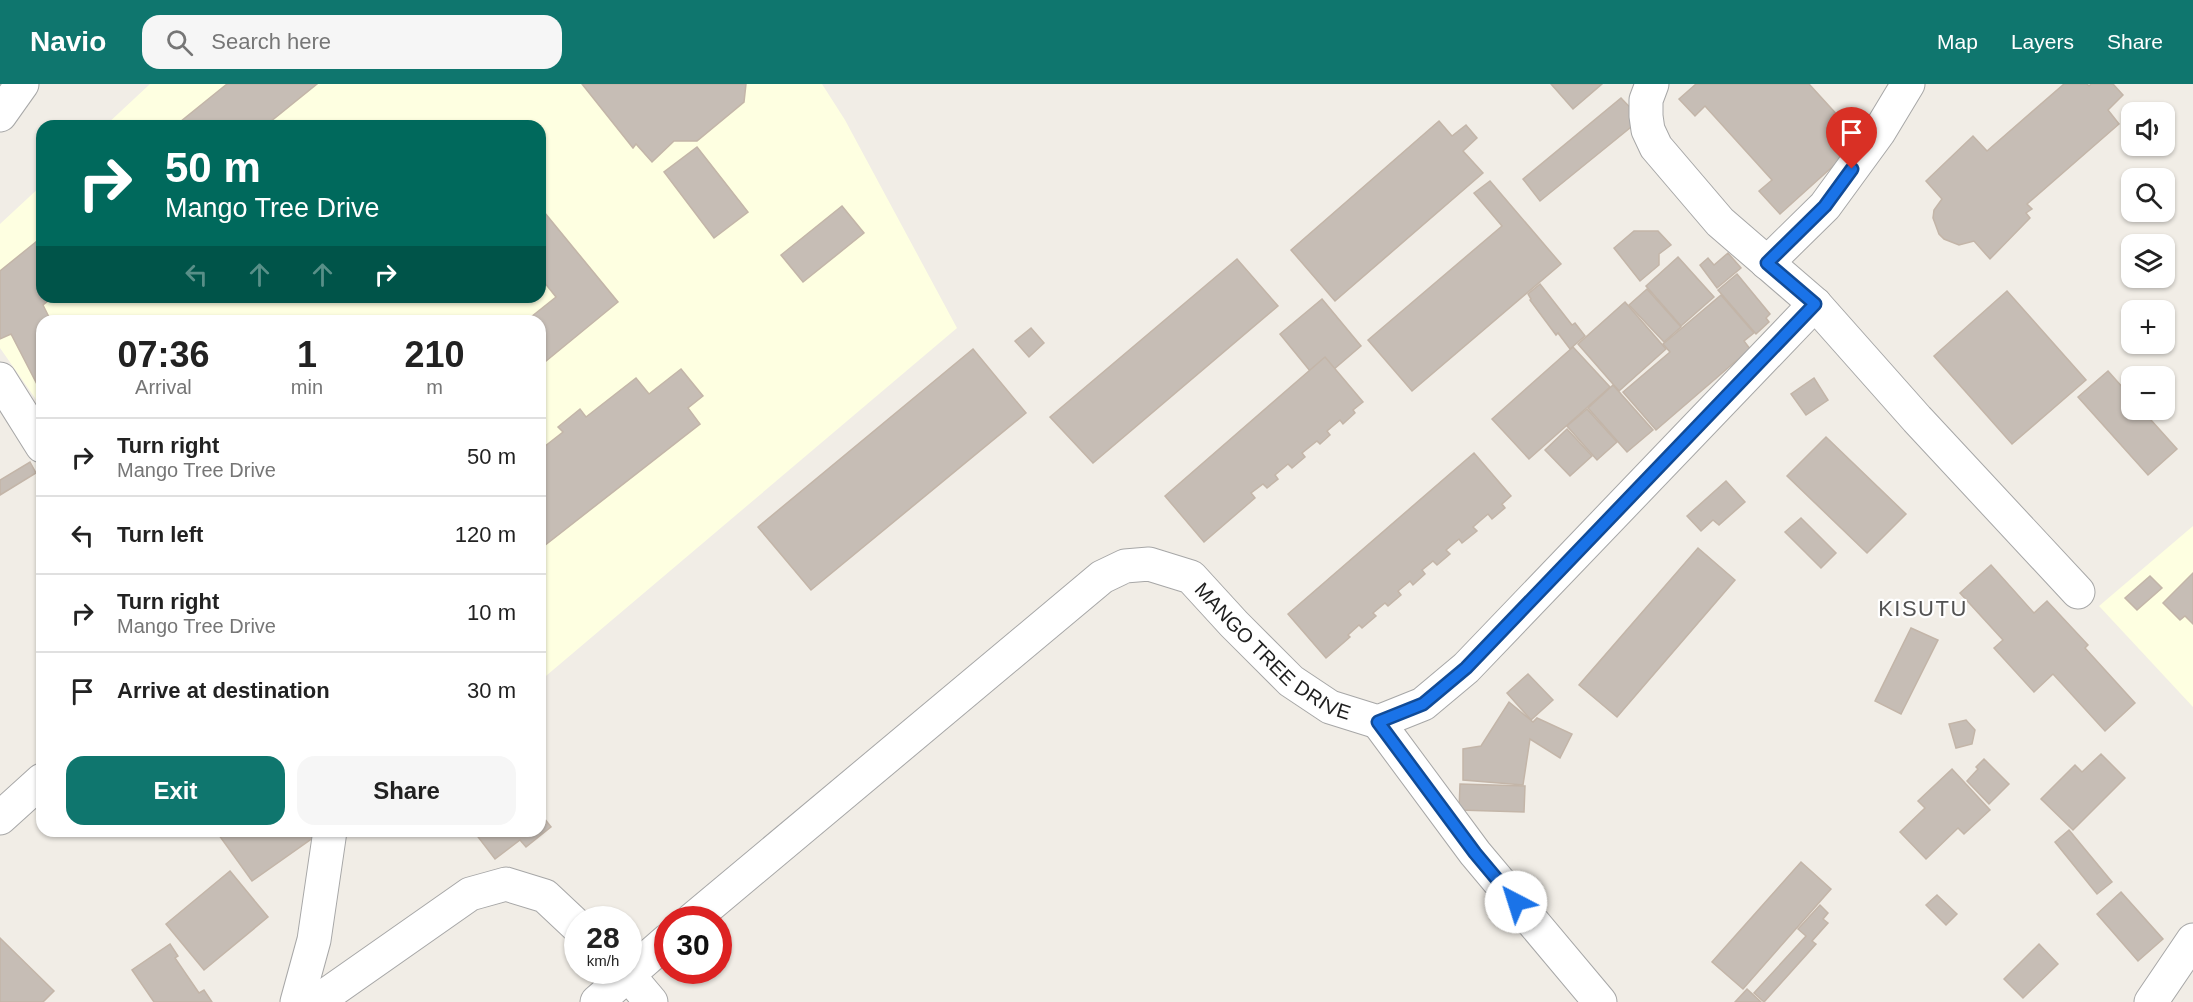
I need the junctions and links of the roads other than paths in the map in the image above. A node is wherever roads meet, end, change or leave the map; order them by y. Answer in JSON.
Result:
{"nodes":[{"id":1,"x":22,"y":84,"type":"edge"},
{"id":2,"x":1652,"y":84,"type":"edge"},
{"id":3,"x":1908,"y":84,"type":"edge"},
{"id":4,"x":0,"y":115,"type":"edge"},
{"id":5,"x":1767,"y":263,"type":"junction"},
{"id":6,"x":1815,"y":304,"type":"junction"},
{"id":7,"x":0,"y":379,"type":"edge"},
{"id":8,"x":36,"y":436,"type":"edge"},
{"id":9,"x":2078,"y":592,"type":"dead end"},
{"id":10,"x":1378,"y":722,"type":"junction"},
{"id":11,"x":36,"y":785,"type":"edge"},
{"id":12,"x":0,"y":818,"type":"edge"},
{"id":13,"x":329,"y":837,"type":"edge"},
{"id":14,"x":709,"y":906,"type":"edge"},
{"id":15,"x":564,"y":914,"type":"edge"},
{"id":16,"x":2193,"y":940,"type":"edge"},
{"id":17,"x":614,"y":984,"type":"edge"},
{"id":18,"x":635,"y":984,"type":"edge"},
{"id":19,"x":297,"y":1002,"type":"edge"},
{"id":20,"x":316,"y":1002,"type":"edge"},
{"id":21,"x":597,"y":1002,"type":"edge"},
{"id":22,"x":651,"y":1002,"type":"edge"},
{"id":23,"x":1600,"y":1002,"type":"edge"},
{"id":24,"x":2151,"y":1002,"type":"edge"}],
"edges":[{"from":1,"to":4,"type":"street"},
{"from":2,"to":5,"type":"street"},
{"from":3,"to":5,"type":"street"},
{"from":5,"to":6,"type":"street"},
{"from":6,"to":9,"type":"street"},
{"from":6,"to":10,"type":"street","name":"MANGO TREE DRIVE"},
{"from":7,"to":8,"type":"street"},
{"from":10,"to":14,"type":"street","name":"MANGO TREE DRIVE"},
{"from":10,"to":23,"type":"street"},
{"from":11,"to":12,"type":"street"},
{"from":13,"to":19,"type":"street"},
{"from":15,"to":20,"type":"street"},
{"from":16,"to":24,"type":"street"},
{"from":17,"to":21,"type":"street"},
{"from":18,"to":22,"type":"street"}]}
